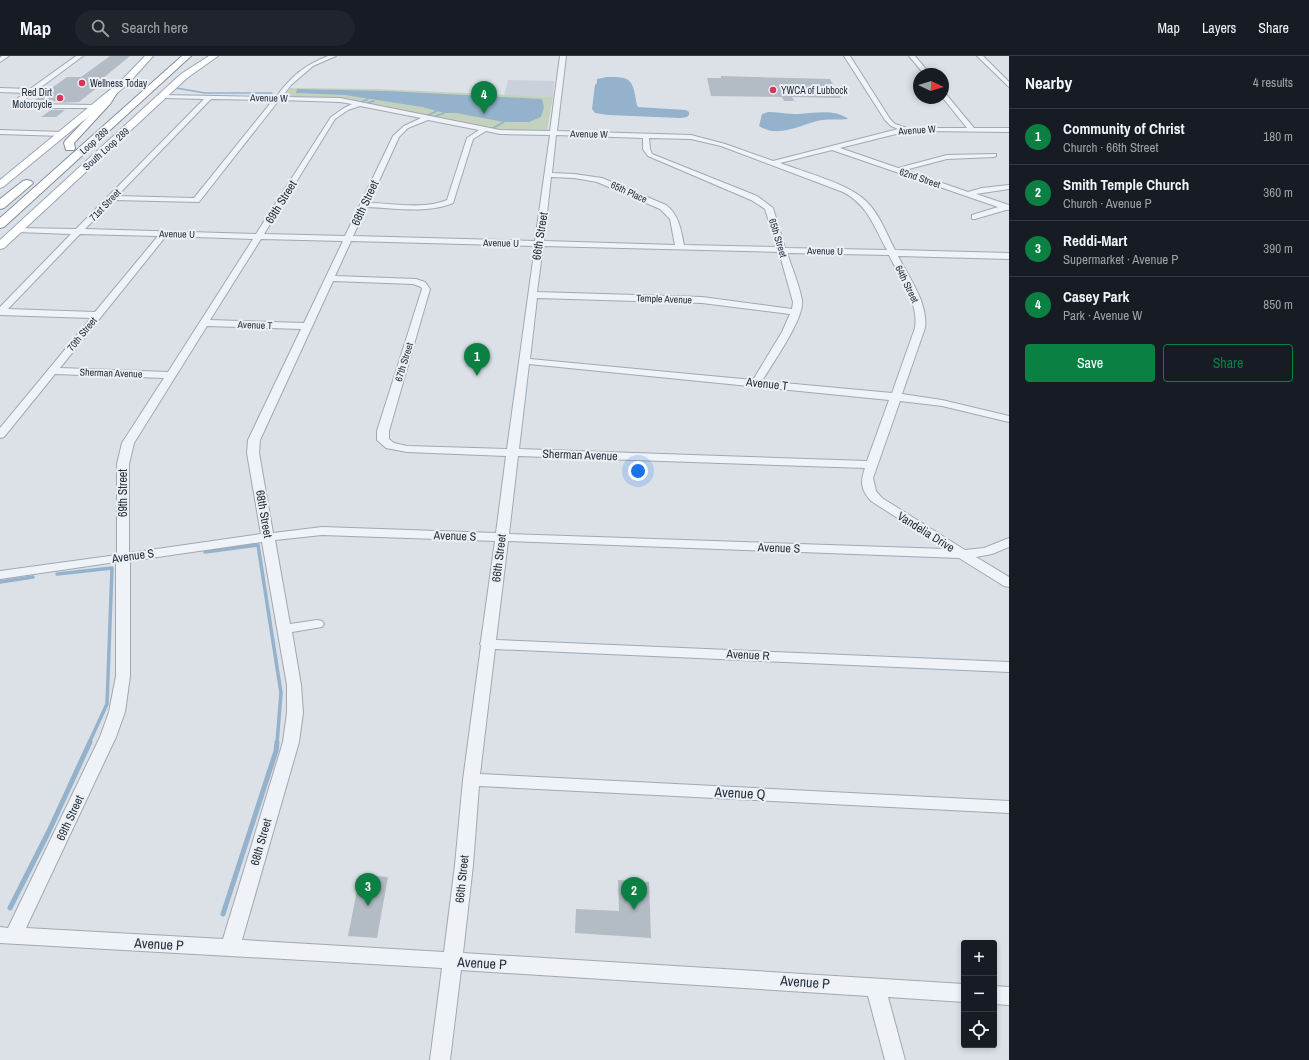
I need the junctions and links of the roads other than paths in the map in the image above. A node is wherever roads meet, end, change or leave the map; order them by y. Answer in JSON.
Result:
{"nodes":[{"id":1,"x":6,"y":56,"type":"edge"},
{"id":2,"x":80,"y":56,"type":"edge"},
{"id":3,"x":149,"y":56,"type":"edge"},
{"id":4,"x":176,"y":56,"type":"edge"},
{"id":5,"x":187,"y":56,"type":"edge"},
{"id":6,"x":214,"y":56,"type":"edge"},
{"id":7,"x":333,"y":56,"type":"edge"},
{"id":8,"x":563,"y":56,"type":"edge"},
{"id":9,"x":847,"y":56,"type":"edge"},
{"id":10,"x":912,"y":56,"type":"edge"},
{"id":11,"x":980,"y":56,"type":"edge"},
{"id":12,"x":0,"y":60,"type":"edge"},
{"id":13,"x":922,"y":68,"type":"edge"},
{"id":14,"x":184,"y":76,"type":"junction"},
{"id":15,"x":1009,"y":85,"type":"edge"},
{"id":16,"x":0,"y":90,"type":"edge"},
{"id":17,"x":31,"y":91,"type":"junction"},
{"id":18,"x":112,"y":93,"type":"junction"},
{"id":19,"x":164,"y":96,"type":"junction"},
{"id":20,"x":209,"y":97,"type":"junction"},
{"id":21,"x":277,"y":98,"type":"junction"},
{"id":22,"x":949,"y":101,"type":"edge"},
{"id":23,"x":362,"y":104,"type":"junction"},
{"id":24,"x":95,"y":107,"type":"junction"},
{"id":25,"x":426,"y":118,"type":"junction"},
{"id":26,"x":972,"y":129,"type":"junction"},
{"id":27,"x":483,"y":130,"type":"junction"},
{"id":28,"x":905,"y":130,"type":"junction"},
{"id":29,"x":1009,"y":130,"type":"edge"},
{"id":30,"x":0,"y":132,"type":"edge"},
{"id":31,"x":62,"y":134,"type":"junction"},
{"id":32,"x":554,"y":134,"type":"junction"},
{"id":33,"x":646,"y":135,"type":"junction"},
{"id":34,"x":92,"y":143,"type":"junction"},
{"id":35,"x":70,"y":148,"type":"junction"},
{"id":36,"x":832,"y":148,"type":"junction"},
{"id":37,"x":994,"y":155,"type":"dead end"},
{"id":38,"x":59,"y":157,"type":"dead end"},
{"id":39,"x":772,"y":163,"type":"junction"},
{"id":40,"x":898,"y":170,"type":"junction"},
{"id":41,"x":548,"y":175,"type":"junction"},
{"id":42,"x":35,"y":176,"type":"dead end"},
{"id":43,"x":0,"y":185,"type":"edge"},
{"id":44,"x":1009,"y":186,"type":"edge"},
{"id":45,"x":34,"y":194,"type":"junction"},
{"id":46,"x":969,"y":194,"type":"junction"},
{"id":47,"x":111,"y":198,"type":"junction"},
{"id":48,"x":364,"y":204,"type":"junction"},
{"id":49,"x":0,"y":205,"type":"edge"},
{"id":50,"x":1007,"y":207,"type":"edge"},
{"id":51,"x":975,"y":217,"type":"dead end"},
{"id":52,"x":0,"y":224,"type":"edge"},
{"id":53,"x":0,"y":230,"type":"edge"},
{"id":54,"x":18,"y":230,"type":"junction"},
{"id":55,"x":78,"y":232,"type":"junction"},
{"id":56,"x":164,"y":234,"type":"junction"},
{"id":57,"x":259,"y":236,"type":"junction"},
{"id":58,"x":348,"y":239,"type":"junction"},
{"id":59,"x":538,"y":244,"type":"junction"},
{"id":60,"x":0,"y":246,"type":"edge"},
{"id":61,"x":680,"y":247,"type":"junction"},
{"id":62,"x":782,"y":250,"type":"junction"},
{"id":63,"x":892,"y":253,"type":"junction"},
{"id":64,"x":1006,"y":256,"type":"edge"},
{"id":65,"x":1009,"y":265,"type":"edge"},
{"id":66,"x":330,"y":278,"type":"junction"},
{"id":67,"x":532,"y":295,"type":"junction"},
{"id":68,"x":0,"y":312,"type":"edge"},
{"id":69,"x":796,"y":312,"type":"junction"},
{"id":70,"x":98,"y":315,"type":"junction"},
{"id":71,"x":203,"y":323,"type":"junction"},
{"id":72,"x":307,"y":326,"type":"junction"},
{"id":73,"x":524,"y":361,"type":"junction"},
{"id":74,"x":52,"y":371,"type":"junction"},
{"id":75,"x":170,"y":375,"type":"junction"},
{"id":76,"x":756,"y":382,"type":"junction"},
{"id":77,"x":895,"y":396,"type":"junction"},
{"id":78,"x":1009,"y":419,"type":"edge"},
{"id":79,"x":0,"y":435,"type":"edge"},
{"id":80,"x":386,"y":443,"type":"joint"},
{"id":81,"x":511,"y":453,"type":"junction"},
{"id":82,"x":871,"y":465,"type":"junction"},
{"id":83,"x":268,"y":537,"type":"junction"},
{"id":84,"x":501,"y":538,"type":"junction"},
{"id":85,"x":1009,"y":542,"type":"edge"},
{"id":86,"x":961,"y":554,"type":"junction"},
{"id":87,"x":123,"y":557,"type":"junction"},
{"id":88,"x":0,"y":575,"type":"edge"},
{"id":89,"x":1009,"y":583,"type":"edge"},
{"id":90,"x":317,"y":624,"type":"dead end"},
{"id":91,"x":284,"y":629,"type":"junction"},
{"id":92,"x":488,"y":644,"type":"junction"},
{"id":93,"x":1009,"y":667,"type":"edge"},
{"id":94,"x":471,"y":780,"type":"junction"},
{"id":95,"x":1009,"y":807,"type":"edge"},
{"id":96,"x":7,"y":936,"type":"edge"},
{"id":97,"x":230,"y":947,"type":"junction"},
{"id":98,"x":452,"y":961,"type":"junction"},
{"id":99,"x":876,"y":987,"type":"junction"},
{"id":100,"x":961,"y":993,"type":"edge"},
{"id":101,"x":997,"y":995,"type":"edge"},
{"id":102,"x":1009,"y":996,"type":"edge"},
{"id":103,"x":440,"y":1060,"type":"edge"},
{"id":104,"x":895,"y":1060,"type":"edge"}],
"edges":[{"from":1,"to":12,"type":"street"},
{"from":2,"to":17,"type":"street"},
{"from":3,"to":18,"type":"main road"},
{"from":4,"to":35,"type":"highway","name":"Loop 289"},
{"from":5,"to":34,"type":"highway","name":"Loop 289"},
{"from":6,"to":14,"type":"main road","name":"South Loop 289"},
{"from":7,"to":21,"type":"street"},
{"from":8,"to":32,"type":"street","name":"66th Street"},
{"from":9,"to":28,"type":"street"},
{"from":10,"to":13,"type":"street"},
{"from":11,"to":15,"type":"street"},
{"from":14,"to":19,"type":"main road","name":"South Loop 289"},
{"from":14,"to":34,"type":"highway"},
{"from":16,"to":17,"type":"street"},
{"from":17,"to":24,"type":"street"},
{"from":18,"to":24,"type":"main road"},
{"from":18,"to":35,"type":"highway"},
{"from":19,"to":20,"type":"street","name":"Avenue W"},
{"from":19,"to":54,"type":"main road","name":"South Loop 289"},
{"from":20,"to":21,"type":"street","name":"Avenue W"},
{"from":20,"to":47,"type":"street","name":"71st Street"},
{"from":21,"to":23,"type":"street","name":"Avenue W"},
{"from":21,"to":47,"type":"street"},
{"from":22,"to":26,"type":"street"},
{"from":23,"to":25,"type":"street","name":"Avenue W"},
{"from":23,"to":57,"type":"street","name":"69th Street"},
{"from":24,"to":31,"type":"main road"},
{"from":25,"to":27,"type":"street","name":"Avenue W"},
{"from":25,"to":48,"type":"street","name":"68th Street"},
{"from":26,"to":28,"type":"street","name":"Avenue W"},
{"from":26,"to":29,"type":"street","name":"Avenue W"},
{"from":27,"to":32,"type":"street","name":"Avenue W"},
{"from":27,"to":48,"type":"street"},
{"from":28,"to":36,"type":"street","name":"Avenue W"},
{"from":30,"to":31,"type":"street"},
{"from":31,"to":43,"type":"main road"},
{"from":32,"to":33,"type":"street","name":"Avenue W"},
{"from":32,"to":41,"type":"street","name":"66th Street"},
{"from":33,"to":39,"type":"street","name":"Avenue W"},
{"from":33,"to":62,"type":"street","name":"65th Street"},
{"from":34,"to":45,"type":"highway","name":"Loop 289"},
{"from":35,"to":38,"type":"highway","name":"Loop 289"},
{"from":36,"to":39,"type":"street","name":"Avenue W"},
{"from":36,"to":40,"type":"street","name":"62nd Street"},
{"from":37,"to":40,"type":"street"},
{"from":39,"to":63,"type":"street","name":"64th Street"},
{"from":40,"to":46,"type":"street","name":"62nd Street"},
{"from":41,"to":59,"type":"street","name":"66th Street"},
{"from":41,"to":61,"type":"street","name":"65th Place"},
{"from":42,"to":49,"type":"highway"},
{"from":44,"to":46,"type":"street"},
{"from":45,"to":52,"type":"highway","name":"Loop 289"},
{"from":45,"to":53,"type":"highway"},
{"from":46,"to":50,"type":"street","name":"62nd Street"},
{"from":47,"to":55,"type":"street","name":"71st Street"},
{"from":48,"to":58,"type":"street","name":"68th Street"},
{"from":50,"to":51,"type":"street"},
{"from":54,"to":55,"type":"street","name":"Avenue U"},
{"from":54,"to":60,"type":"main road","name":"South Loop 289"},
{"from":55,"to":56,"type":"street","name":"Avenue U"},
{"from":55,"to":68,"type":"street","name":"71st Street"},
{"from":56,"to":57,"type":"street","name":"Avenue U"},
{"from":56,"to":70,"type":"street","name":"70th Street"},
{"from":57,"to":58,"type":"street","name":"Avenue U"},
{"from":57,"to":71,"type":"street","name":"69th Street"},
{"from":58,"to":59,"type":"street","name":"Avenue U"},
{"from":58,"to":66,"type":"street","name":"68th Street"},
{"from":59,"to":61,"type":"street","name":"Avenue U"},
{"from":59,"to":67,"type":"street","name":"66th Street"},
{"from":61,"to":62,"type":"street","name":"Avenue U"},
{"from":62,"to":63,"type":"street","name":"Avenue U"},
{"from":62,"to":69,"type":"street","name":"65th Street"},
{"from":63,"to":64,"type":"street","name":"Avenue U"},
{"from":63,"to":77,"type":"street","name":"64th Street"},
{"from":64,"to":65,"type":"street"},
{"from":66,"to":72,"type":"street","name":"68th Street"},
{"from":66,"to":80,"type":"street","name":"67th Street"},
{"from":67,"to":69,"type":"street","name":"Temple Avenue"},
{"from":67,"to":73,"type":"street","name":"66th Street"},
{"from":68,"to":70,"type":"street"},
{"from":69,"to":76,"type":"street","name":"65th Street"},
{"from":70,"to":74,"type":"street","name":"70th Street"},
{"from":71,"to":72,"type":"street","name":"Avenue T"},
{"from":71,"to":75,"type":"street","name":"69th Street"},
{"from":72,"to":83,"type":"street","name":"68th Street"},
{"from":73,"to":76,"type":"street","name":"Avenue T"},
{"from":73,"to":81,"type":"street","name":"66th Street"},
{"from":74,"to":75,"type":"street","name":"Sherman Avenue"},
{"from":74,"to":79,"type":"street","name":"70th Street"},
{"from":75,"to":87,"type":"street","name":"69th Street"},
{"from":76,"to":77,"type":"street","name":"Avenue T"},
{"from":77,"to":78,"type":"street","name":"Avenue T"},
{"from":77,"to":82,"type":"street","name":"64th Street"},
{"from":80,"to":81,"type":"street","name":"Sherman Avenue"},
{"from":81,"to":82,"type":"street","name":"Sherman Avenue"},
{"from":81,"to":84,"type":"street","name":"66th Street"},
{"from":82,"to":86,"type":"street","name":"Vandelia Drive"},
{"from":83,"to":84,"type":"street","name":"Avenue S"},
{"from":83,"to":87,"type":"street","name":"Avenue S"},
{"from":83,"to":91,"type":"street","name":"68th Street"},
{"from":84,"to":86,"type":"street","name":"Avenue S"},
{"from":84,"to":92,"type":"street","name":"66th Street"},
{"from":85,"to":86,"type":"street","name":"Avenue S"},
{"from":86,"to":89,"type":"street","name":"Vandelia Drive"},
{"from":87,"to":88,"type":"street","name":"Avenue S"},
{"from":87,"to":96,"type":"street","name":"69th Street"},
{"from":90,"to":91,"type":"street"},
{"from":91,"to":97,"type":"street","name":"68th Street"},
{"from":92,"to":93,"type":"street","name":"Avenue R"},
{"from":92,"to":94,"type":"street","name":"66th Street"},
{"from":94,"to":95,"type":"street","name":"Avenue Q"},
{"from":94,"to":98,"type":"street","name":"66th Street"},
{"from":96,"to":97,"type":"street","name":"Avenue P"},
{"from":97,"to":98,"type":"street","name":"Avenue P"},
{"from":98,"to":99,"type":"street","name":"Avenue P"},
{"from":98,"to":103,"type":"street","name":"66th Street"},
{"from":99,"to":100,"type":"street","name":"Avenue P"},
{"from":99,"to":104,"type":"street"},
{"from":101,"to":102,"type":"street"}]}
